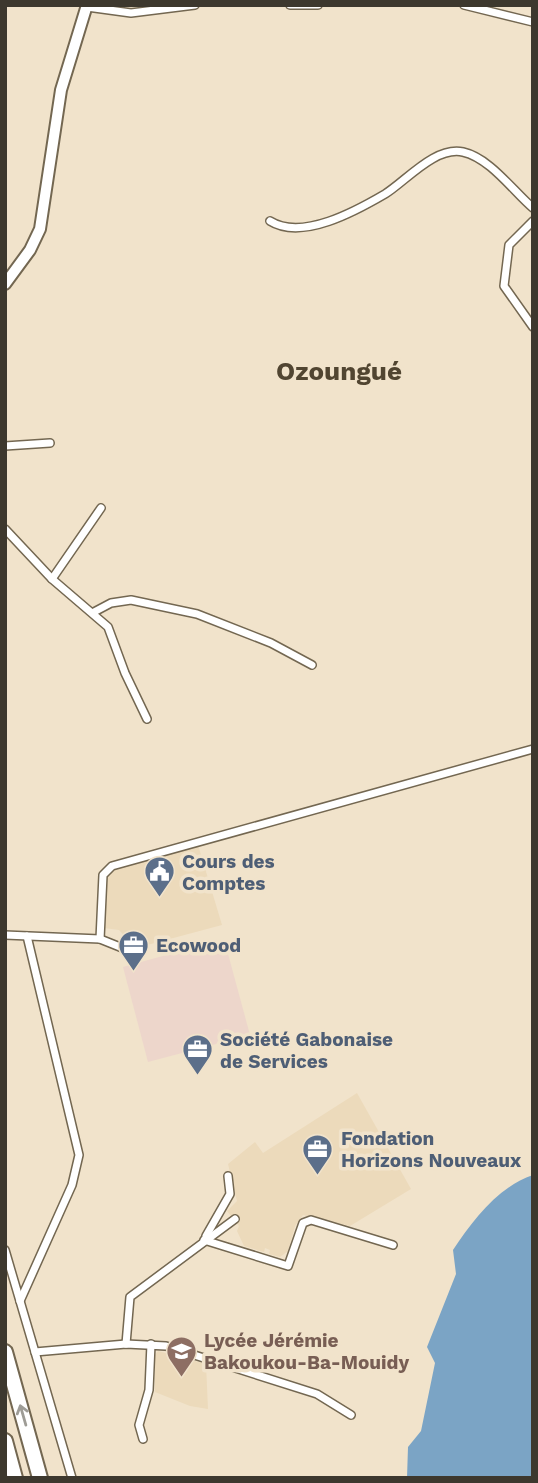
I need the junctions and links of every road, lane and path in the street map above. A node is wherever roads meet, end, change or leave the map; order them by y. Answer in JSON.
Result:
{"nodes":[{"id":1,"x":195,"y":5,"type":"edge"},
{"id":2,"x":290,"y":5,"type":"edge"},
{"id":3,"x":318,"y":5,"type":"edge"},
{"id":4,"x":464,"y":5,"type":"edge"},
{"id":5,"x":87,"y":6,"type":"edge"},
{"id":6,"x":533,"y":22,"type":"edge"},
{"id":7,"x":533,"y":208,"type":"edge"},
{"id":8,"x":270,"y":221,"type":"dead end"},
{"id":9,"x":533,"y":221,"type":"edge"},
{"id":10,"x":5,"y":284,"type":"edge"},
{"id":11,"x":533,"y":327,"type":"edge"},
{"id":12,"x":50,"y":443,"type":"dead end"},
{"id":13,"x":5,"y":446,"type":"edge"},
{"id":14,"x":101,"y":508,"type":"dead end"},
{"id":15,"x":5,"y":529,"type":"edge"},
{"id":16,"x":52,"y":579,"type":"junction"},
{"id":17,"x":94,"y":612,"type":"junction"},
{"id":18,"x":312,"y":665,"type":"dead end"},
{"id":19,"x":146,"y":719,"type":"dead end"},
{"id":20,"x":533,"y":749,"type":"edge"},
{"id":21,"x":5,"y":935,"type":"edge"},
{"id":22,"x":27,"y":936,"type":"junction"},
{"id":23,"x":100,"y":939,"type":"junction"},
{"id":24,"x":130,"y":951,"type":"dead end"},
{"id":25,"x":228,"y":1177,"type":"dead end"},
{"id":26,"x":235,"y":1219,"type":"dead end"},
{"id":27,"x":204,"y":1240,"type":"junction"},
{"id":28,"x":393,"y":1245,"type":"dead end"},
{"id":29,"x":5,"y":1250,"type":"edge"},
{"id":30,"x":20,"y":1301,"type":"junction"},
{"id":31,"x":126,"y":1344,"type":"junction"},
{"id":32,"x":151,"y":1344,"type":"junction"},
{"id":33,"x":5,"y":1352,"type":"edge"},
{"id":34,"x":35,"y":1352,"type":"junction"},
{"id":35,"x":351,"y":1415,"type":"dead end"},
{"id":36,"x":143,"y":1440,"type":"dead end"},
{"id":37,"x":5,"y":1441,"type":"edge"},
{"id":38,"x":15,"y":1478,"type":"edge"},
{"id":39,"x":40,"y":1478,"type":"edge"},
{"id":40,"x":72,"y":1478,"type":"edge"}],
"edges":[{"from":1,"to":5,"type":"street"},
{"from":2,"to":3,"type":"street"},
{"from":4,"to":6,"type":"street"},
{"from":5,"to":10,"type":"street"},
{"from":7,"to":8,"type":"street"},
{"from":9,"to":11,"type":"street"},
{"from":12,"to":13,"type":"street"},
{"from":14,"to":16,"type":"street"},
{"from":15,"to":16,"type":"street"},
{"from":16,"to":17,"type":"street"},
{"from":17,"to":18,"type":"street"},
{"from":17,"to":19,"type":"street"},
{"from":20,"to":23,"type":"street"},
{"from":21,"to":22,"type":"street"},
{"from":22,"to":23,"type":"street"},
{"from":22,"to":30,"type":"street"},
{"from":23,"to":24,"type":"street"},
{"from":25,"to":27,"type":"street"},
{"from":26,"to":27,"type":"street"},
{"from":27,"to":28,"type":"street"},
{"from":27,"to":31,"type":"street"},
{"from":29,"to":30,"type":"street"},
{"from":30,"to":34,"type":"street"},
{"from":31,"to":32,"type":"street"},
{"from":31,"to":34,"type":"street"},
{"from":32,"to":35,"type":"street"},
{"from":32,"to":36,"type":"street"},
{"from":39,"to":33,"type":"highway","one_way":true},
{"from":34,"to":40,"type":"street"},
{"from":37,"to":38,"type":"highway"}]}
